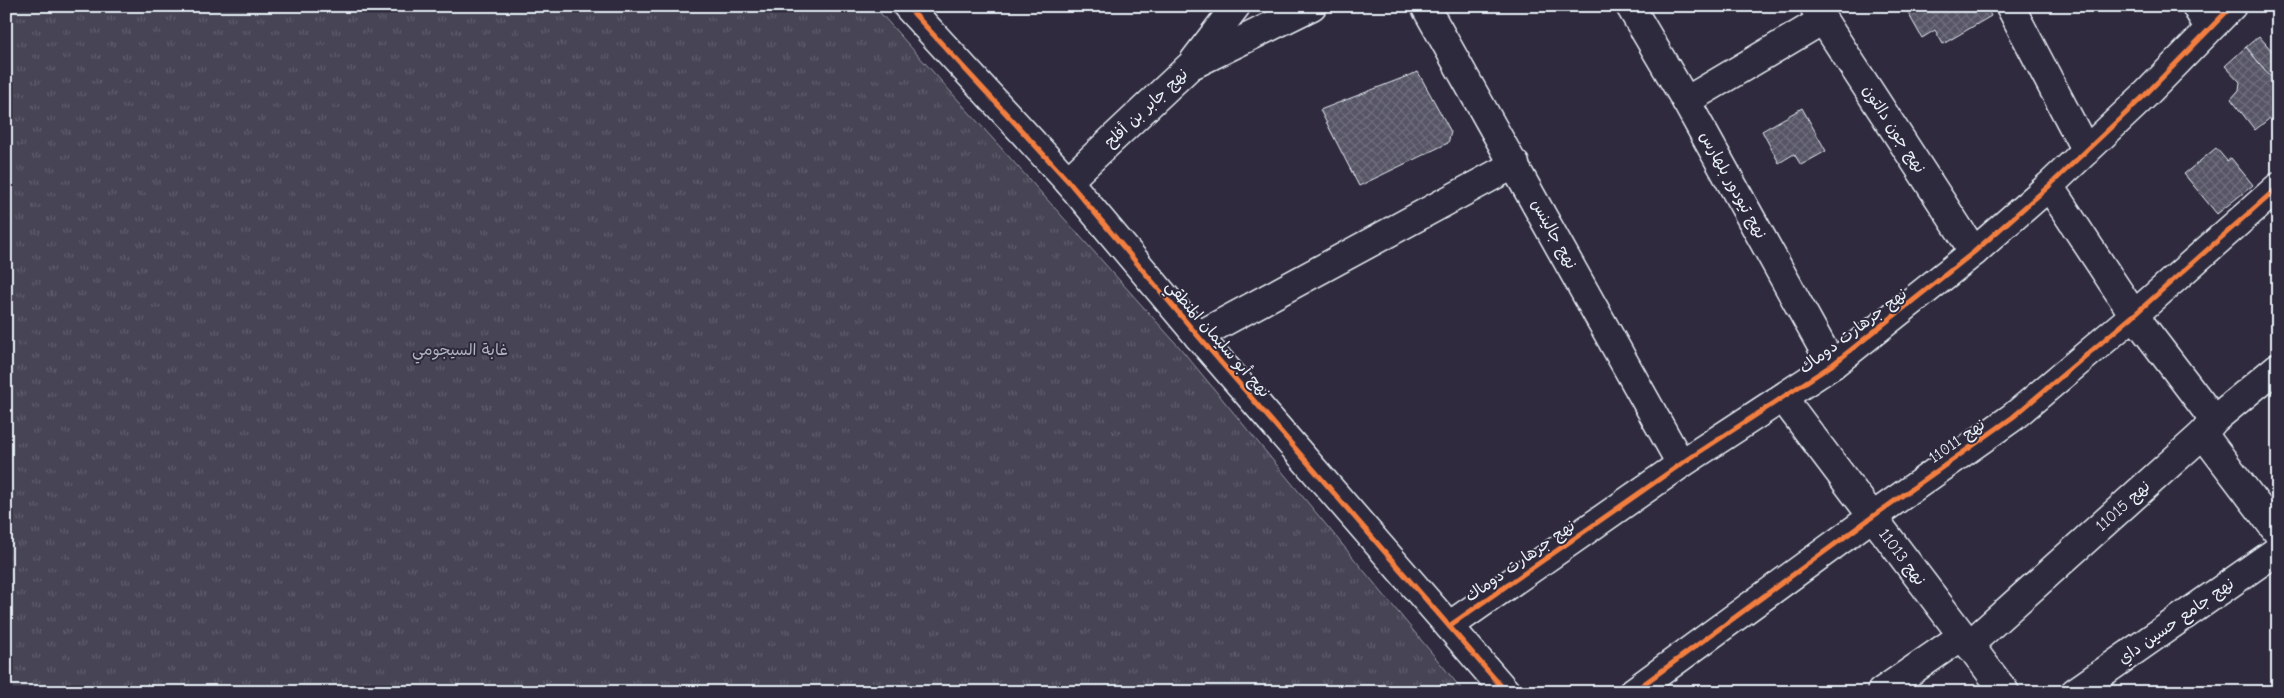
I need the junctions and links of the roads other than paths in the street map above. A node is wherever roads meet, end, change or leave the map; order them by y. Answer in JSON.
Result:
{"nodes":[{"id":1,"x":907,"y":6,"type":"edge"},
{"id":2,"x":1236,"y":6,"type":"edge"},
{"id":3,"x":1312,"y":6,"type":"edge"},
{"id":4,"x":1425,"y":6,"type":"edge"},
{"id":5,"x":1630,"y":6,"type":"edge"},
{"id":6,"x":2010,"y":6,"type":"edge"},
{"id":7,"x":2232,"y":6,"type":"edge"},
{"id":8,"x":1819,"y":13,"type":"edge"},
{"id":9,"x":2202,"y":17,"type":"edge"},
{"id":10,"x":1190,"y":66,"type":"junction"},
{"id":11,"x":1686,"y":101,"type":"junction"},
{"id":12,"x":2086,"y":151,"type":"junction"},
{"id":13,"x":1515,"y":164,"type":"junction"},
{"id":14,"x":1068,"y":181,"type":"junction"},
{"id":15,"x":2049,"y":186,"type":"junction"},
{"id":16,"x":2278,"y":187,"type":"edge"},
{"id":17,"x":1974,"y":252,"type":"junction"},
{"id":18,"x":2134,"y":315,"type":"junction"},
{"id":19,"x":1198,"y":336,"type":"junction"},
{"id":20,"x":1832,"y":365,"type":"junction"},
{"id":21,"x":2278,"y":367,"type":"edge"},
{"id":22,"x":1782,"y":398,"type":"junction"},
{"id":23,"x":2209,"y":427,"type":"junction"},
{"id":24,"x":1681,"y":464,"type":"junction"},
{"id":25,"x":1872,"y":517,"type":"junction"},
{"id":26,"x":2278,"y":533,"type":"edge"},
{"id":27,"x":2278,"y":550,"type":"edge"},
{"id":28,"x":1449,"y":626,"type":"junction"},
{"id":29,"x":1965,"y":640,"type":"junction"},
{"id":30,"x":1506,"y":692,"type":"edge"},
{"id":31,"x":1633,"y":692,"type":"edge"},
{"id":32,"x":1881,"y":692,"type":"edge"},
{"id":33,"x":2005,"y":692,"type":"edge"},
{"id":34,"x":2075,"y":692,"type":"edge"}],
"edges":[{"from":1,"to":14,"type":"street","name":"نهج أبو سليمان المنطقي"},
{"from":2,"to":10,"type":"street"},
{"from":3,"to":10,"type":"street","name":"نهج جابر بن أفلح"},
{"from":4,"to":13,"type":"street","name":"نهج جالينس"},
{"from":5,"to":11,"type":"street","name":"نهج تيودور بلهارس"},
{"from":6,"to":12,"type":"street"},
{"from":7,"to":9,"type":"street","name":"نهج جرهارت دوماك"},
{"from":8,"to":11,"type":"street"},
{"from":8,"to":17,"type":"street","name":"نهج جون دالتون"},
{"from":9,"to":12,"type":"street","name":"نهج جرهارت دوماك"},
{"from":10,"to":14,"type":"street","name":"نهج جابر بن أفلح"},
{"from":11,"to":20,"type":"street","name":"نهج تيودور بلهارس"},
{"from":12,"to":15,"type":"street","name":"نهج جرهارت دوماك"},
{"from":13,"to":19,"type":"street"},
{"from":13,"to":24,"type":"street","name":"نهج جالينس"},
{"from":14,"to":19,"type":"street","name":"نهج أبو سليمان المنطقي"},
{"from":15,"to":17,"type":"street","name":"نهج جرهارت دوماك"},
{"from":15,"to":18,"type":"street"},
{"from":16,"to":18,"type":"street","name":"نهج 11011"},
{"from":17,"to":20,"type":"street","name":"نهج جرهارت دوماك"},
{"from":18,"to":23,"type":"street"},
{"from":18,"to":25,"type":"street","name":"نهج 11011"},
{"from":19,"to":28,"type":"street","name":"نهج أبو سليمان المنطقي"},
{"from":20,"to":22,"type":"street","name":"نهج جرهارت دوماك"},
{"from":21,"to":23,"type":"street","name":"نهج 11015"},
{"from":22,"to":24,"type":"street","name":"نهج جرهارت دوماك"},
{"from":22,"to":25,"type":"street","name":"نهج 11013"},
{"from":23,"to":26,"type":"street"},
{"from":23,"to":29,"type":"street","name":"نهج 11015"},
{"from":24,"to":28,"type":"street","name":"نهج جرهارت دوماك"},
{"from":25,"to":29,"type":"street","name":"نهج 11013"},
{"from":25,"to":31,"type":"street","name":"نهج 11011"},
{"from":27,"to":34,"type":"street","name":"نهج جامع حسين داي"},
{"from":28,"to":30,"type":"street","name":"نهج أبو سليمان المنطقي"},
{"from":29,"to":32,"type":"street","name":"نهج 11015"},
{"from":29,"to":33,"type":"street","name":"نهج 11013"}]}
